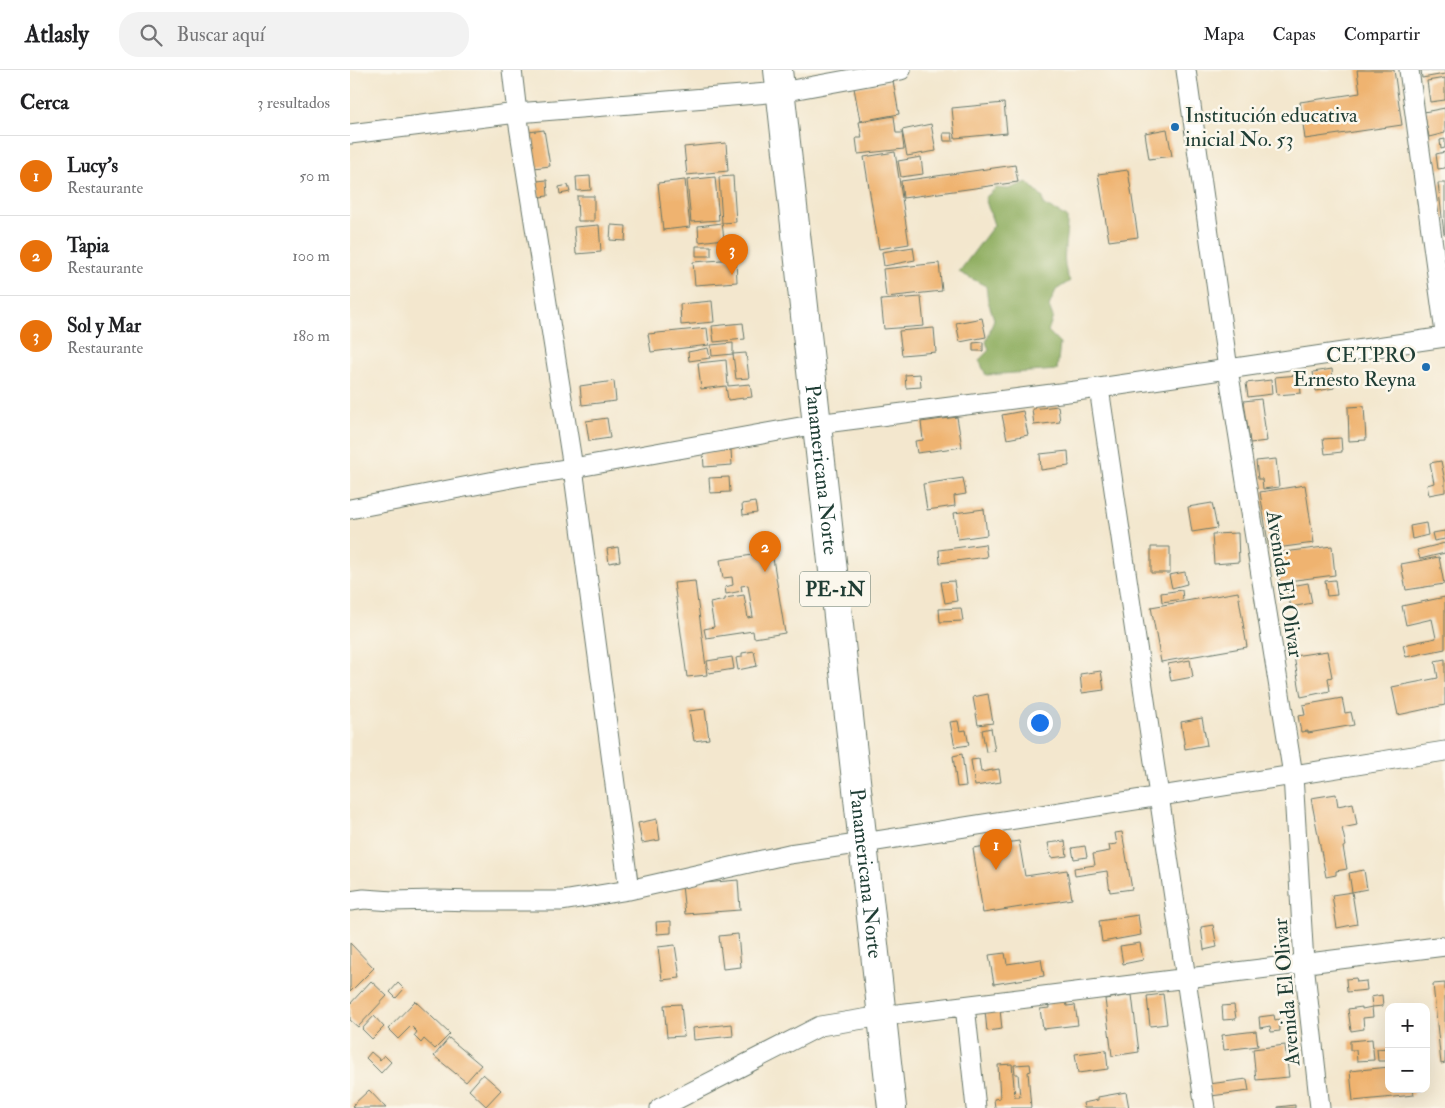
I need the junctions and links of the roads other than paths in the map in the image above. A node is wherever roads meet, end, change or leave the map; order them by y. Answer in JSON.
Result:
{"nodes":[{"id":1,"x":512,"y":70,"type":"edge"},
{"id":2,"x":901,"y":70,"type":"edge"},
{"id":3,"x":1186,"y":70,"type":"edge"},
{"id":4,"x":1409,"y":70,"type":"edge"},
{"id":5,"x":780,"y":81,"type":"edge"},
{"id":6,"x":517,"y":114,"type":"junction"},
{"id":7,"x":350,"y":134,"type":"edge"},
{"id":8,"x":1445,"y":335,"type":"edge"},
{"id":9,"x":1228,"y":368,"type":"junction"},
{"id":10,"x":1099,"y":388,"type":"junction"},
{"id":11,"x":817,"y":424,"type":"junction"},
{"id":12,"x":572,"y":468,"type":"junction"},
{"id":13,"x":350,"y":509,"type":"edge"},
{"id":14,"x":1445,"y":751,"type":"edge"},
{"id":15,"x":1293,"y":774,"type":"junction"},
{"id":16,"x":1160,"y":797,"type":"junction"},
{"id":17,"x":864,"y":843,"type":"junction"},
{"id":18,"x":629,"y":890,"type":"junction"},
{"id":19,"x":350,"y":901,"type":"edge"},
{"id":20,"x":1445,"y":946,"type":"edge"},
{"id":21,"x":1304,"y":963,"type":"junction"},
{"id":22,"x":1186,"y":978,"type":"junction"},
{"id":23,"x":965,"y":1006,"type":"junction"},
{"id":24,"x":882,"y":1016,"type":"junction"},
{"id":25,"x":660,"y":1108,"type":"edge"},
{"id":26,"x":892,"y":1108,"type":"edge"},
{"id":27,"x":976,"y":1108,"type":"edge"},
{"id":28,"x":1204,"y":1108,"type":"edge"},
{"id":29,"x":1320,"y":1108,"type":"edge"}],
"edges":[{"from":1,"to":6,"type":"street"},
{"from":2,"to":5,"type":"street"},
{"from":3,"to":9,"type":"street","name":"Avenida El Olivar"},
{"from":4,"to":8,"type":"street"},
{"from":5,"to":6,"type":"street"},
{"from":5,"to":11,"type":"highway","name":"Panamericana Norte","number":"PE-1N"},
{"from":6,"to":7,"type":"street"},
{"from":6,"to":12,"type":"street"},
{"from":8,"to":9,"type":"street"},
{"from":9,"to":10,"type":"street"},
{"from":9,"to":15,"type":"street","name":"Avenida El Olivar"},
{"from":10,"to":11,"type":"street"},
{"from":10,"to":16,"type":"street"},
{"from":11,"to":12,"type":"street"},
{"from":11,"to":17,"type":"highway","name":"Panamericana Norte","number":"PE-1N"},
{"from":12,"to":13,"type":"street"},
{"from":12,"to":18,"type":"street"},
{"from":14,"to":15,"type":"street"},
{"from":15,"to":16,"type":"street"},
{"from":15,"to":21,"type":"street","name":"Avenida El Olivar"},
{"from":16,"to":17,"type":"street"},
{"from":16,"to":22,"type":"street"},
{"from":17,"to":18,"type":"street"},
{"from":17,"to":24,"type":"highway","name":"Panamericana Norte","number":"PE-1N"},
{"from":18,"to":19,"type":"street"},
{"from":20,"to":21,"type":"street"},
{"from":21,"to":22,"type":"street"},
{"from":21,"to":29,"type":"street","name":"Avenida El Olivar"},
{"from":22,"to":23,"type":"street"},
{"from":22,"to":28,"type":"street"},
{"from":23,"to":24,"type":"street"},
{"from":23,"to":27,"type":"street"},
{"from":24,"to":25,"type":"street"},
{"from":24,"to":26,"type":"highway","name":"Panamericana Norte","number":"PE-1N"}]}
